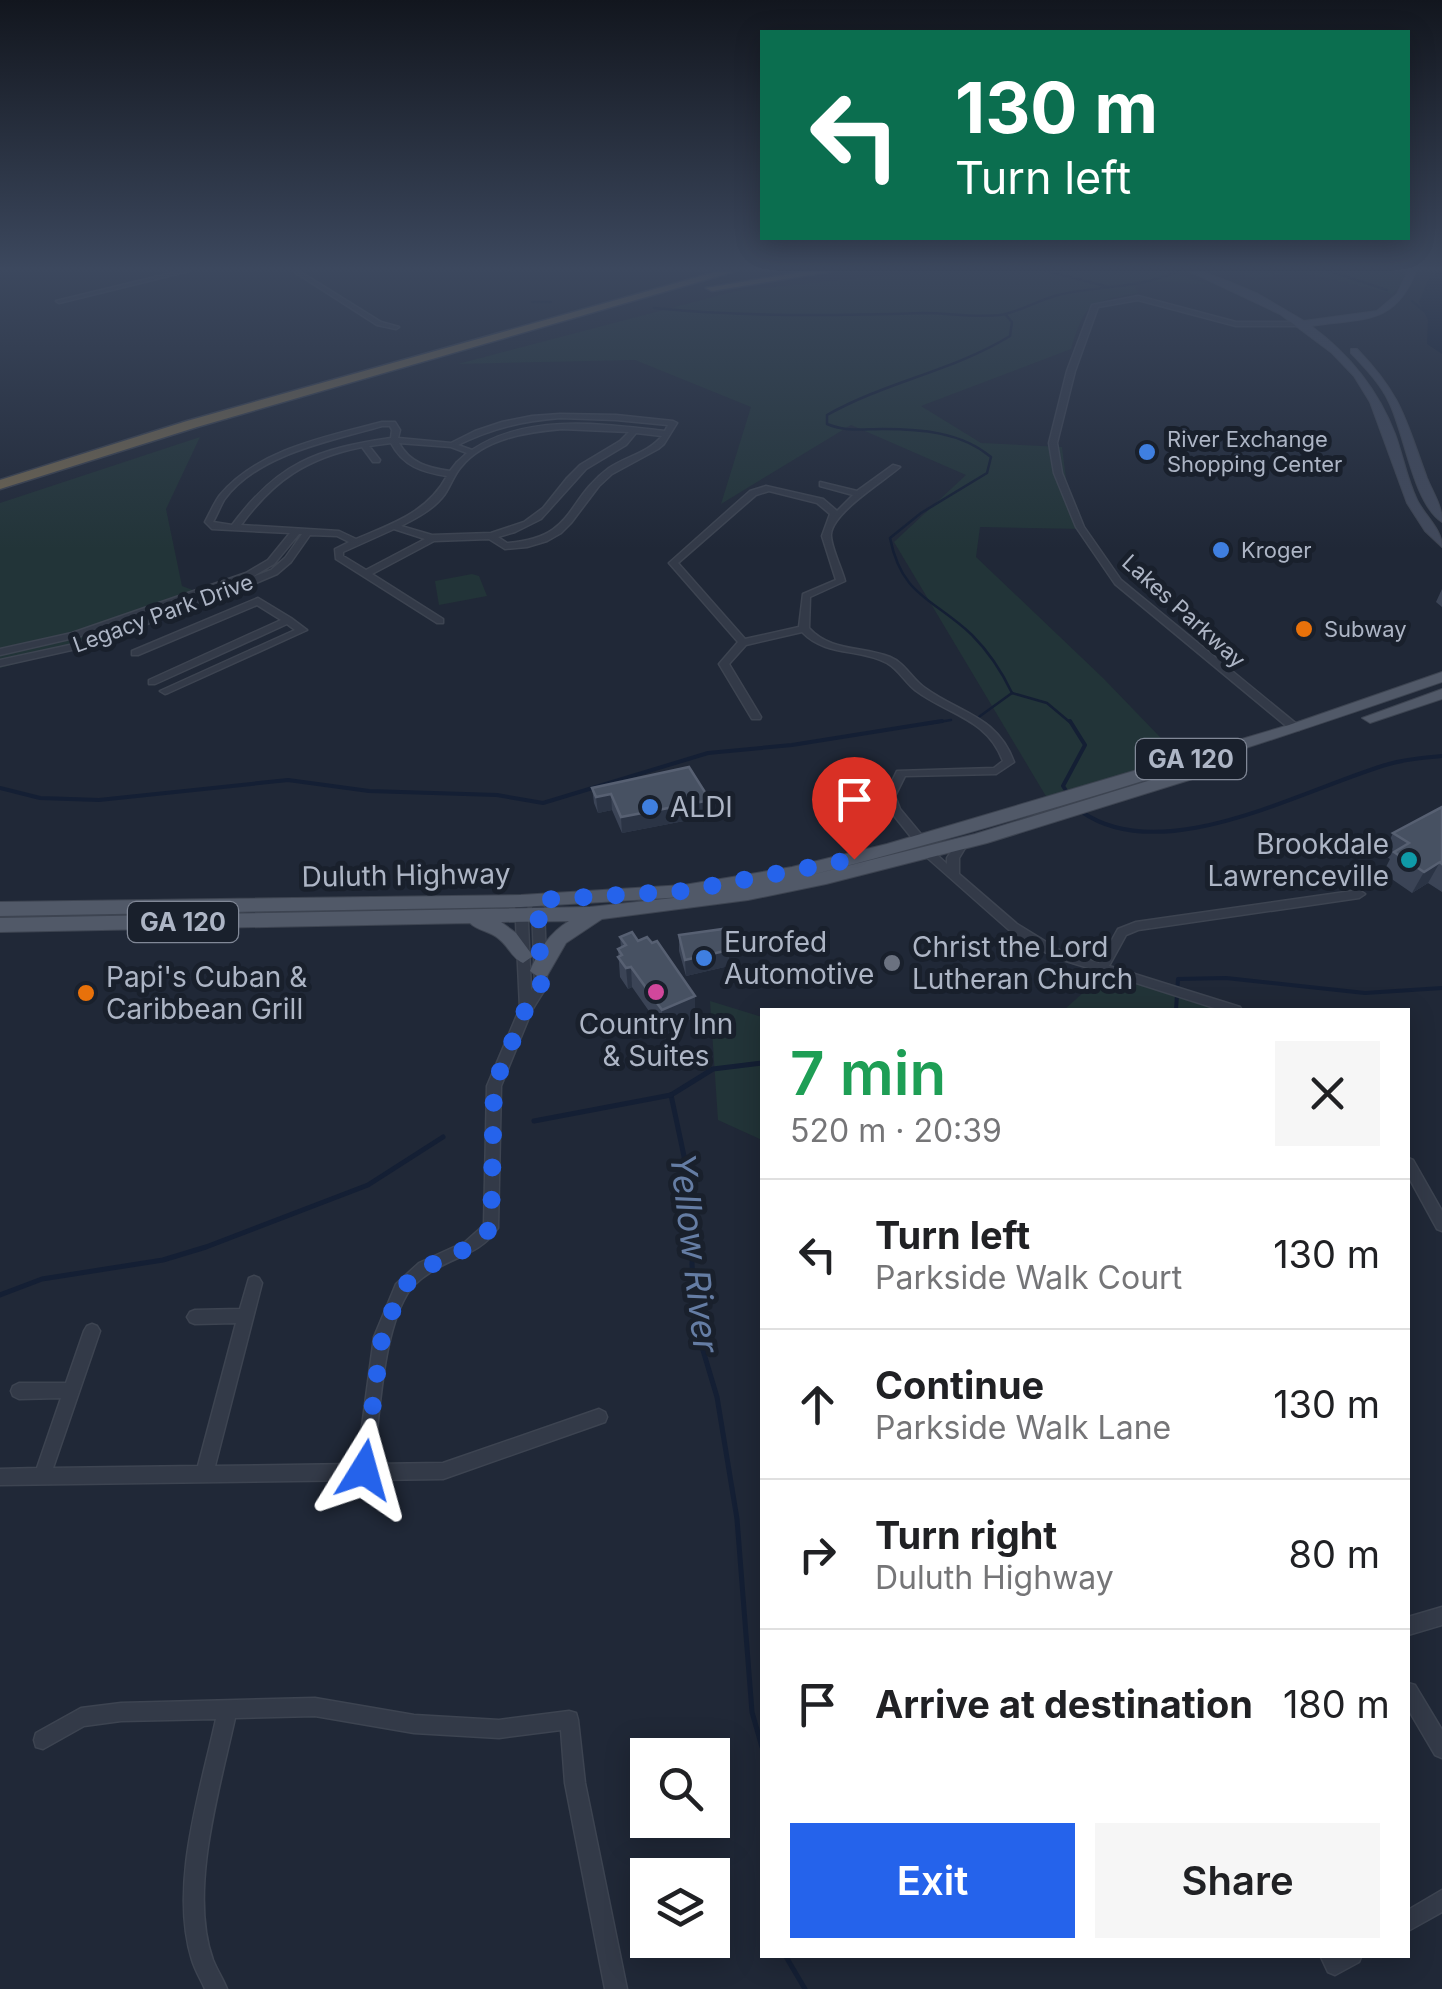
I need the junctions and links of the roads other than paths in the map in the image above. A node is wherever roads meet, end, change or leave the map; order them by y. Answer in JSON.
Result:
{"nodes":[{"id":1,"x":364,"y":364,"type":"edge"},
{"id":2,"x":367,"y":364,"type":"edge"},
{"id":3,"x":402,"y":364,"type":"edge"},
{"id":4,"x":403,"y":364,"type":"edge"},
{"id":5,"x":1074,"y":364,"type":"edge"},
{"id":6,"x":1350,"y":364,"type":"edge"},
{"id":7,"x":1365,"y":364,"type":"edge"},
{"id":8,"x":398,"y":365,"type":"junction"},
{"id":9,"x":334,"y":373,"type":"junction"},
{"id":10,"x":634,"y":431,"type":"junction"},
{"id":11,"x":667,"y":434,"type":"junction"},
{"id":12,"x":394,"y":440,"type":"junction"},
{"id":13,"x":364,"y":444,"type":"junction"},
{"id":14,"x":452,"y":445,"type":"junction"},
{"id":15,"x":473,"y":453,"type":"junction"},
{"id":16,"x":376,"y":460,"type":"dead end"},
{"id":17,"x":896,"y":467,"type":"dead end"},
{"id":18,"x":0,"y":473,"type":"edge"},
{"id":19,"x":451,"y":474,"type":"junction"},
{"id":20,"x":823,"y":484,"type":"dead end"},
{"id":21,"x":0,"y":485,"type":"edge"},
{"id":22,"x":568,"y":485,"type":"junction"},
{"id":23,"x":595,"y":488,"type":"junction"},
{"id":24,"x":858,"y":494,"type":"junction"},
{"id":25,"x":835,"y":518,"type":"junction"},
{"id":26,"x":1442,"y":518,"type":"edge"},
{"id":27,"x":392,"y":526,"type":"junction"},
{"id":28,"x":235,"y":527,"type":"junction"},
{"id":29,"x":302,"y":532,"type":"junction"},
{"id":30,"x":491,"y":536,"type":"junction"},
{"id":31,"x":432,"y":538,"type":"junction"},
{"id":32,"x":356,"y":542,"type":"junction"},
{"id":33,"x":1442,"y":542,"type":"edge"},
{"id":34,"x":366,"y":574,"type":"junction"},
{"id":35,"x":213,"y":592,"type":"junction"},
{"id":36,"x":240,"y":609,"type":"junction"},
{"id":37,"x":288,"y":620,"type":"junction"},
{"id":38,"x":440,"y":621,"type":"dead end"},
{"id":39,"x":804,"y":630,"type":"junction"},
{"id":40,"x":742,"y":642,"type":"junction"},
{"id":41,"x":0,"y":652,"type":"edge"},
{"id":42,"x":135,"y":653,"type":"dead end"},
{"id":43,"x":0,"y":663,"type":"edge"},
{"id":44,"x":1442,"y":677,"type":"edge"},
{"id":45,"x":152,"y":682,"type":"dead end"},
{"id":46,"x":165,"y":692,"type":"dead end"},
{"id":47,"x":1442,"y":694,"type":"edge"},
{"id":48,"x":756,"y":716,"type":"dead end"},
{"id":49,"x":1295,"y":728,"type":"junction"},
{"id":50,"x":1092,"y":797,"type":"junction"},
{"id":51,"x":1052,"y":809,"type":"junction"},
{"id":52,"x":903,"y":822,"type":"junction"},
{"id":53,"x":962,"y":843,"type":"junction"},
{"id":54,"x":924,"y":846,"type":"junction"},
{"id":55,"x":889,"y":849,"type":"junction"},
{"id":56,"x":953,"y":875,"type":"junction"},
{"id":57,"x":1359,"y":894,"type":"dead end"},
{"id":58,"x":529,"y":908,"type":"junction"},
{"id":59,"x":0,"y":909,"type":"edge"},
{"id":60,"x":615,"y":912,"type":"junction"},
{"id":61,"x":442,"y":917,"type":"junction"},
{"id":62,"x":0,"y":925,"type":"edge"},
{"id":63,"x":523,"y":956,"type":"junction"},
{"id":64,"x":1101,"y":970,"type":"junction"},
{"id":65,"x":540,"y":971,"type":"junction"},
{"id":66,"x":526,"y":1008,"type":"junction"},
{"id":67,"x":1230,"y":1008,"type":"edge"},
{"id":68,"x":1410,"y":1168,"type":"edge"},
{"id":69,"x":1442,"y":1225,"type":"edge"},
{"id":70,"x":254,"y":1283,"type":"dead end"},
{"id":71,"x":245,"y":1316,"type":"junction"},
{"id":72,"x":195,"y":1317,"type":"dead end"},
{"id":73,"x":92,"y":1332,"type":"dead end"},
{"id":74,"x":72,"y":1390,"type":"junction"},
{"id":75,"x":19,"y":1391,"type":"dead end"},
{"id":76,"x":600,"y":1417,"type":"dead end"},
{"id":77,"x":364,"y":1470,"type":"junction"},
{"id":78,"x":205,"y":1473,"type":"junction"},
{"id":79,"x":42,"y":1477,"type":"junction"},
{"id":80,"x":0,"y":1478,"type":"edge"},
{"id":81,"x":1442,"y":1616,"type":"edge"},
{"id":82,"x":1410,"y":1625,"type":"edge"},
{"id":83,"x":1410,"y":1695,"type":"edge"},
{"id":84,"x":227,"y":1710,"type":"junction"},
{"id":85,"x":43,"y":1740,"type":"dead end"},
{"id":86,"x":1442,"y":1748,"type":"edge"},
{"id":87,"x":1442,"y":1900,"type":"edge"},
{"id":88,"x":1410,"y":1920,"type":"edge"},
{"id":89,"x":216,"y":1989,"type":"edge"},
{"id":90,"x":616,"y":1989,"type":"edge"}],
"edges":[{"from":1,"to":9,"type":"highway"},
{"from":2,"to":9,"type":"highway"},
{"from":3,"to":8,"type":"highway"},
{"from":4,"to":8,"type":"highway"},
{"from":5,"to":49,"type":"street","name":"Lakes Parkway"},
{"from":6,"to":33,"type":"main road"},
{"from":7,"to":26,"type":"main road"},
{"from":8,"to":21,"type":"highway"},
{"from":9,"to":18,"type":"highway"},
{"from":10,"to":11,"type":"street"},
{"from":10,"to":15,"type":"street"},
{"from":10,"to":22,"type":"street"},
{"from":11,"to":14,"type":"street"},
{"from":11,"to":23,"type":"street"},
{"from":12,"to":13,"type":"street"},
{"from":12,"to":14,"type":"street"},
{"from":12,"to":19,"type":"street"},
{"from":12,"to":28,"type":"street"},
{"from":13,"to":16,"type":"street"},
{"from":13,"to":28,"type":"street"},
{"from":14,"to":15,"type":"street"},
{"from":15,"to":19,"type":"street"},
{"from":17,"to":24,"type":"street"},
{"from":19,"to":27,"type":"street"},
{"from":20,"to":24,"type":"street"},
{"from":22,"to":23,"type":"street"},
{"from":22,"to":30,"type":"street"},
{"from":23,"to":30,"type":"street"},
{"from":24,"to":25,"type":"street"},
{"from":25,"to":39,"type":"street"},
{"from":25,"to":40,"type":"street"},
{"from":27,"to":31,"type":"street"},
{"from":27,"to":32,"type":"street"},
{"from":28,"to":29,"type":"street"},
{"from":29,"to":32,"type":"street"},
{"from":29,"to":35,"type":"street","name":"Legacy Park Drive"},
{"from":30,"to":31,"type":"street"},
{"from":31,"to":34,"type":"street"},
{"from":32,"to":34,"type":"street"},
{"from":34,"to":38,"type":"street"},
{"from":35,"to":36,"type":"street"},
{"from":35,"to":41,"type":"street","name":"Legacy Park Drive"},
{"from":35,"to":43,"type":"street","name":"Legacy Park Drive"},
{"from":36,"to":37,"type":"street"},
{"from":36,"to":42,"type":"street"},
{"from":37,"to":45,"type":"street"},
{"from":37,"to":46,"type":"street"},
{"from":39,"to":40,"type":"street"},
{"from":39,"to":52,"type":"street"},
{"from":40,"to":48,"type":"street"},
{"from":44,"to":49,"type":"main road","name":"Duluth Highway","number":"GA 120"},
{"from":47,"to":50,"type":"main road","name":"Duluth Highway","number":"GA 120"},
{"from":49,"to":50,"type":"main road","name":"Duluth Highway","number":"GA 120"},
{"from":50,"to":51,"type":"main road","name":"Duluth Highway","number":"GA 120"},
{"from":51,"to":53,"type":"main road","name":"Duluth Highway","number":"GA 120"},
{"from":51,"to":54,"type":"main road","name":"Duluth Highway","number":"GA 120"},
{"from":52,"to":54,"type":"street"},
{"from":52,"to":55,"type":"street"},
{"from":53,"to":54,"type":"main road","name":"Duluth Highway","number":"GA 120"},
{"from":53,"to":56,"type":"street"},
{"from":54,"to":55,"type":"main road","name":"Duluth Highway","number":"GA 120"},
{"from":54,"to":56,"type":"street"},
{"from":54,"to":60,"type":"main road","name":"Duluth Highway","number":"GA 120"},
{"from":55,"to":58,"type":"main road","name":"Duluth Highway","number":"GA 120"},
{"from":56,"to":64,"type":"street"},
{"from":57,"to":64,"type":"street"},
{"from":58,"to":59,"type":"main road","name":"Duluth Highway","number":"GA 120"},
{"from":58,"to":60,"type":"main road","name":"Duluth Highway","number":"GA 120"},
{"from":58,"to":61,"type":"main road","name":"Duluth Highway","number":"GA 120"},
{"from":58,"to":63,"type":"street"},
{"from":58,"to":65,"type":"street"},
{"from":60,"to":65,"type":"main road"},
{"from":61,"to":62,"type":"main road","name":"Duluth Highway","number":"GA 120"},
{"from":61,"to":63,"type":"main road"},
{"from":63,"to":66,"type":"street"},
{"from":64,"to":67,"type":"street"},
{"from":65,"to":66,"type":"street"},
{"from":66,"to":77,"type":"street"},
{"from":68,"to":69,"type":"street"},
{"from":70,"to":71,"type":"street"},
{"from":71,"to":72,"type":"street"},
{"from":71,"to":78,"type":"street"},
{"from":73,"to":74,"type":"street"},
{"from":74,"to":75,"type":"street"},
{"from":74,"to":79,"type":"street"},
{"from":76,"to":77,"type":"street"},
{"from":77,"to":78,"type":"street"},
{"from":78,"to":79,"type":"street"},
{"from":79,"to":80,"type":"street"},
{"from":81,"to":82,"type":"street"},
{"from":83,"to":86,"type":"street"},
{"from":84,"to":85,"type":"street"},
{"from":84,"to":89,"type":"street"},
{"from":84,"to":90,"type":"street"},
{"from":87,"to":88,"type":"street"}]}
